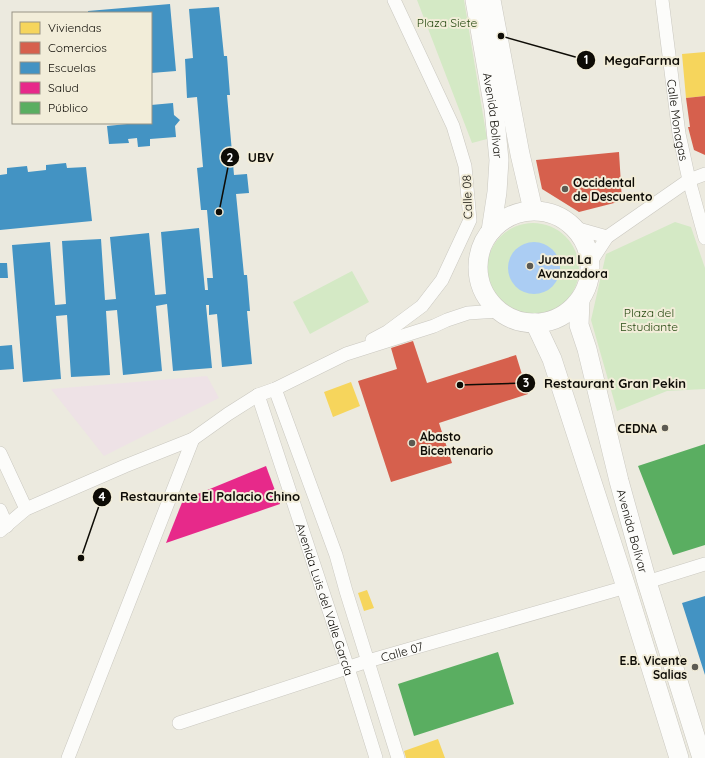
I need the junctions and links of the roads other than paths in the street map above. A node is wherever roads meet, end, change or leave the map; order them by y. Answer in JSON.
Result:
{"nodes":[{"id":1,"x":394,"y":0,"type":"edge"},
{"id":2,"x":474,"y":0,"type":"edge"},
{"id":3,"x":491,"y":0,"type":"edge"},
{"id":4,"x":662,"y":0,"type":"edge"},
{"id":5,"x":705,"y":174,"type":"edge"},
{"id":6,"x":689,"y":180,"type":"junction"},
{"id":7,"x":533,"y":210,"type":"junction"},
{"id":8,"x":575,"y":228,"type":"junction"},
{"id":9,"x":491,"y":231,"type":"junction"},
{"id":10,"x":607,"y":237,"type":"junction"},
{"id":11,"x":705,"y":238,"type":"edge"},
{"id":12,"x":590,"y":263,"type":"junction"},
{"id":13,"x":580,"y":300,"type":"junction"},
{"id":14,"x":500,"y":311,"type":"junction"},
{"id":15,"x":535,"y":323,"type":"junction"},
{"id":16,"x":346,"y":354,"type":"junction"},
{"id":17,"x":275,"y":388,"type":"junction"},
{"id":18,"x":258,"y":395,"type":"junction"},
{"id":19,"x":193,"y":439,"type":"junction"},
{"id":20,"x":0,"y":453,"type":"edge"},
{"id":21,"x":26,"y":509,"type":"junction"},
{"id":22,"x":0,"y":510,"type":"edge"},
{"id":23,"x":3,"y":528,"type":"edge"},
{"id":24,"x":705,"y":564,"type":"edge"},
{"id":25,"x":647,"y":582,"type":"junction"},
{"id":26,"x":626,"y":588,"type":"junction"},
{"id":27,"x":368,"y":661,"type":"junction"},
{"id":28,"x":348,"y":668,"type":"junction"},
{"id":29,"x":179,"y":723,"type":"dead end"},
{"id":30,"x":68,"y":758,"type":"edge"},
{"id":31,"x":376,"y":758,"type":"edge"},
{"id":32,"x":398,"y":758,"type":"edge"},
{"id":33,"x":679,"y":758,"type":"edge"},
{"id":34,"x":702,"y":758,"type":"edge"}],
"edges":[{"from":1,"to":16,"type":"street","name":"Calle 08"},
{"from":2,"to":9,"type":"street","name":"Avenida Bolívar"},
{"from":3,"to":7,"type":"street","name":"Avenida Bolívar"},
{"from":4,"to":6,"type":"street","name":"Calle Monagas"},
{"from":5,"to":6,"type":"street"},
{"from":6,"to":10,"type":"street"},
{"from":6,"to":11,"type":"street","name":"Calle Monagas"},
{"from":7,"to":8,"type":"street"},
{"from":7,"to":9,"type":"street"},
{"from":8,"to":10,"type":"street"},
{"from":8,"to":12,"type":"street"},
{"from":9,"to":14,"type":"street"},
{"from":10,"to":12,"type":"street"},
{"from":12,"to":13,"type":"street"},
{"from":13,"to":15,"type":"street"},
{"from":13,"to":25,"type":"street","name":"Avenida Bolívar"},
{"from":14,"to":15,"type":"street"},
{"from":14,"to":16,"type":"street"},
{"from":15,"to":26,"type":"street","name":"Avenida Bolívar"},
{"from":16,"to":17,"type":"street"},
{"from":17,"to":18,"type":"street"},
{"from":17,"to":27,"type":"street","name":"Avenida Luis del Valle García"},
{"from":18,"to":19,"type":"street"},
{"from":18,"to":28,"type":"street","name":"Avenida Luis del Valle García"},
{"from":19,"to":21,"type":"street"},
{"from":19,"to":30,"type":"street"},
{"from":20,"to":21,"type":"street"},
{"from":21,"to":23,"type":"street"},
{"from":22,"to":23,"type":"street"},
{"from":24,"to":25,"type":"street"},
{"from":25,"to":34,"type":"street","name":"Avenida Bolívar"},
{"from":26,"to":27,"type":"street","name":"Calle 07"},
{"from":26,"to":33,"type":"street","name":"Avenida Bolívar"},
{"from":27,"to":28,"type":"street","name":"Calle 07"},
{"from":27,"to":32,"type":"street","name":"Avenida Luis del Valle García"},
{"from":28,"to":29,"type":"street","name":"Calle 07"},
{"from":28,"to":31,"type":"street","name":"Avenida Luis del Valle García"}]}
